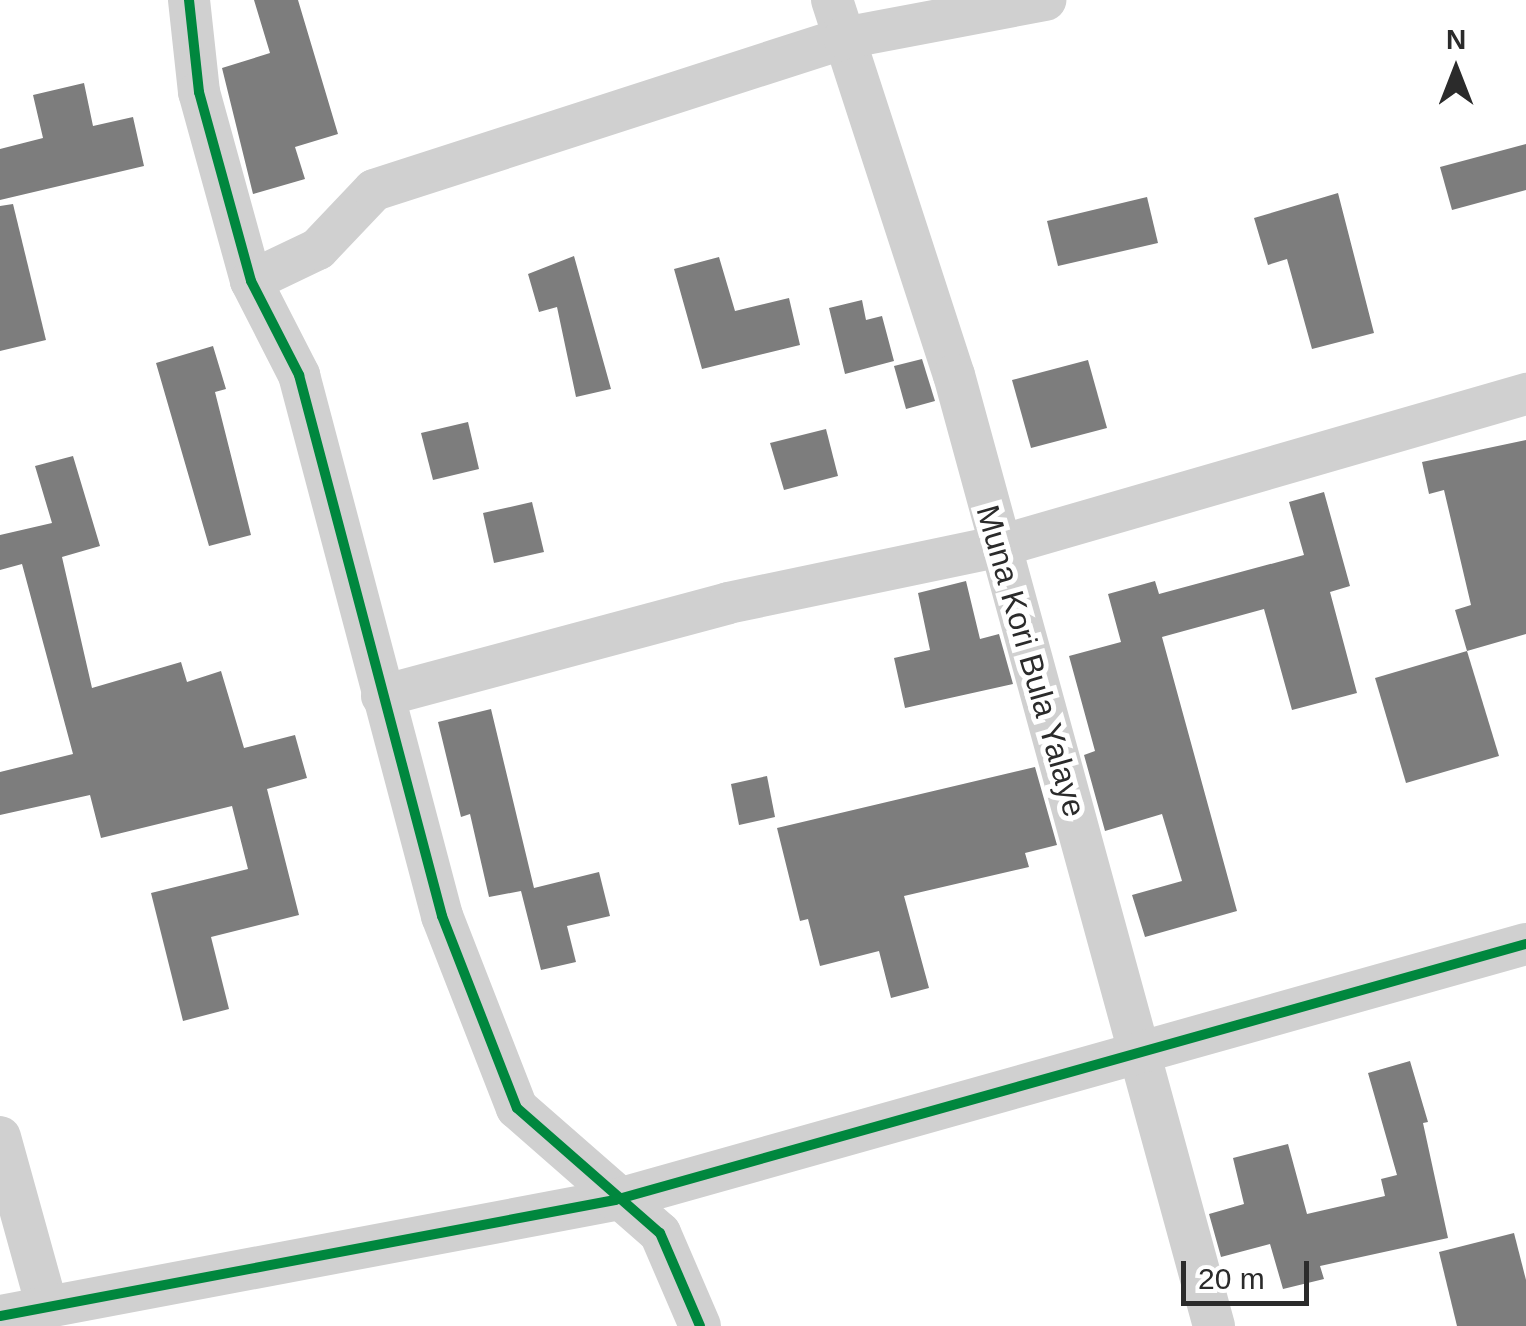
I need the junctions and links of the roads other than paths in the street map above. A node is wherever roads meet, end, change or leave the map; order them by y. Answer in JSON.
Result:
{"nodes":[{"id":1,"x":188,"y":0,"type":"edge"},
{"id":2,"x":1045,"y":0,"type":"edge"},
{"id":3,"x":838,"y":19,"type":"edge"},
{"id":4,"x":252,"y":281,"type":"junction"},
{"id":5,"x":1526,"y":394,"type":"edge"},
{"id":6,"x":1000,"y":546,"type":"junction"},
{"id":7,"x":382,"y":696,"type":"junction"},
{"id":8,"x":1526,"y":944,"type":"edge"},
{"id":9,"x":1135,"y":1050,"type":"junction"},
{"id":10,"x":0,"y":1137,"type":"edge"},
{"id":11,"x":614,"y":1200,"type":"junction"},
{"id":12,"x":47,"y":1308,"type":"junction"},
{"id":13,"x":0,"y":1316,"type":"edge"},
{"id":14,"x":700,"y":1326,"type":"edge"},
{"id":15,"x":1214,"y":1326,"type":"edge"}],
"edges":[{"from":1,"to":4,"type":"street"},
{"from":2,"to":3,"type":"street"},
{"from":3,"to":4,"type":"street"},
{"from":3,"to":6,"type":"street","name":"Muna Kori Bula Yalaye"},
{"from":4,"to":7,"type":"street"},
{"from":5,"to":6,"type":"street"},
{"from":6,"to":7,"type":"street"},
{"from":6,"to":9,"type":"street","name":"Muna Kori Bula Yalaye"},
{"from":7,"to":11,"type":"street"},
{"from":8,"to":9,"type":"street"},
{"from":9,"to":11,"type":"street"},
{"from":9,"to":15,"type":"street","name":"Muna Kori Bula Yalaye"},
{"from":10,"to":12,"type":"street"},
{"from":11,"to":12,"type":"street"},
{"from":11,"to":14,"type":"street"},
{"from":12,"to":13,"type":"street"}]}
